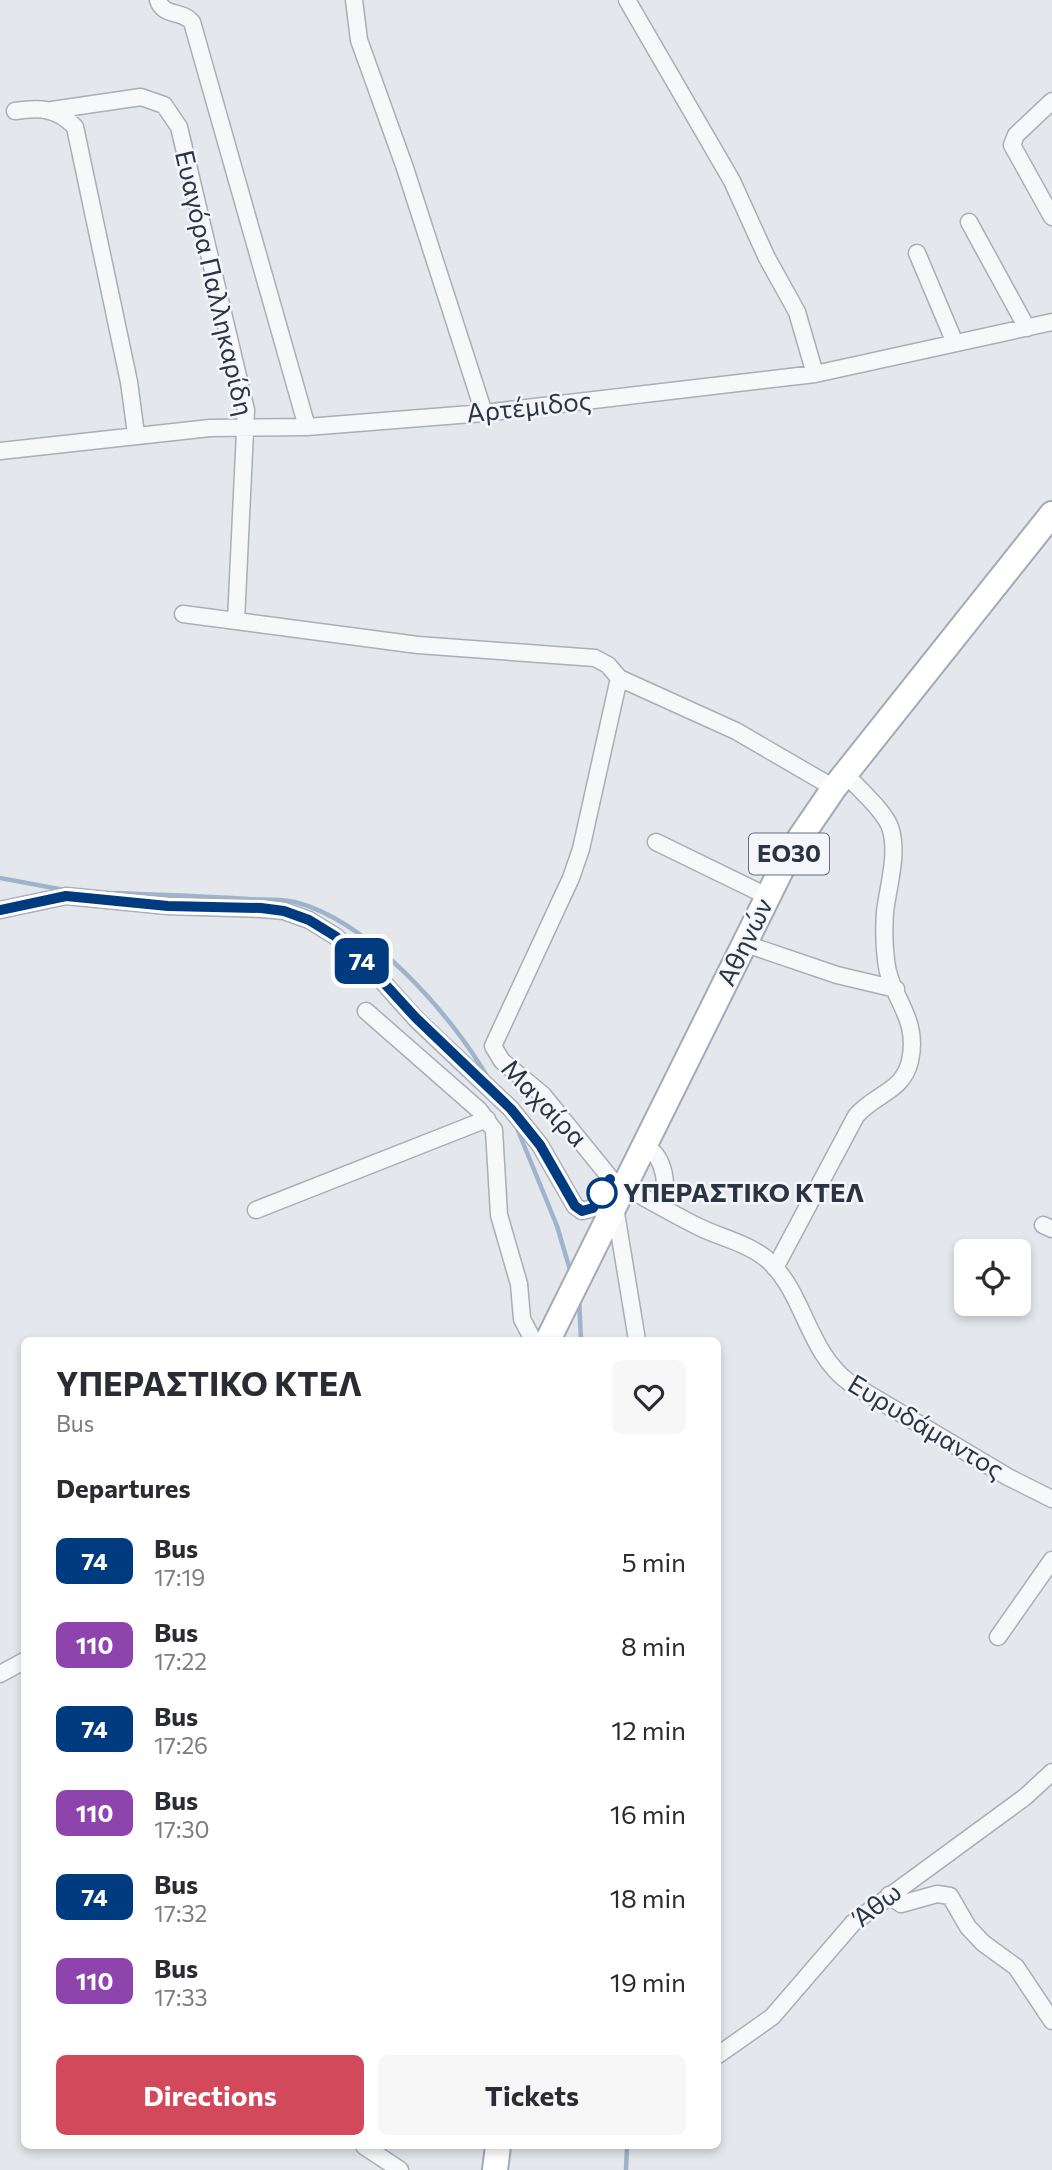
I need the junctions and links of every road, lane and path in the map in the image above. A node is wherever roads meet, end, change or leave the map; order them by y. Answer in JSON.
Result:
{"nodes":[{"id":1,"x":158,"y":0,"type":"edge"},
{"id":2,"x":354,"y":0,"type":"edge"},
{"id":3,"x":626,"y":0,"type":"edge"},
{"id":4,"x":1052,"y":101,"type":"edge"},
{"id":5,"x":52,"y":110,"type":"junction"},
{"id":6,"x":15,"y":111,"type":"dead end"},
{"id":7,"x":1050,"y":208,"type":"edge"},
{"id":8,"x":969,"y":222,"type":"dead end"},
{"id":9,"x":918,"y":253,"type":"dead end"},
{"id":10,"x":1052,"y":322,"type":"edge"},
{"id":11,"x":1027,"y":328,"type":"junction"},
{"id":12,"x":955,"y":343,"type":"junction"},
{"id":13,"x":815,"y":374,"type":"junction"},
{"id":14,"x":484,"y":413,"type":"junction"},
{"id":15,"x":246,"y":427,"type":"junction"},
{"id":16,"x":307,"y":427,"type":"junction"},
{"id":17,"x":136,"y":435,"type":"junction"},
{"id":18,"x":0,"y":451,"type":"edge"},
{"id":19,"x":1052,"y":514,"type":"edge"},
{"id":20,"x":183,"y":614,"type":"dead end"},
{"id":21,"x":236,"y":621,"type":"junction"},
{"id":22,"x":619,"y":678,"type":"junction"},
{"id":23,"x":840,"y":781,"type":"junction"},
{"id":24,"x":656,"y":842,"type":"dead end"},
{"id":25,"x":767,"y":896,"type":"junction"},
{"id":26,"x":0,"y":910,"type":"edge"},
{"id":27,"x":743,"y":943,"type":"junction"},
{"id":28,"x":896,"y":989,"type":"junction"},
{"id":29,"x":366,"y":1011,"type":"dead end"},
{"id":30,"x":488,"y":1119,"type":"junction"},
{"id":31,"x":646,"y":1146,"type":"junction"},
{"id":32,"x":619,"y":1191,"type":"junction"},
{"id":33,"x":661,"y":1206,"type":"junction"},
{"id":34,"x":256,"y":1210,"type":"dead end"},
{"id":35,"x":775,"y":1268,"type":"junction"},
{"id":36,"x":531,"y":1337,"type":"edge"},
{"id":37,"x":550,"y":1337,"type":"edge"},
{"id":38,"x":637,"y":1337,"type":"edge"},
{"id":39,"x":1052,"y":1499,"type":"edge"},
{"id":40,"x":1052,"y":1560,"type":"edge"},
{"id":41,"x":998,"y":1636,"type":"dead end"},
{"id":42,"x":21,"y":1663,"type":"edge"},
{"id":43,"x":0,"y":1674,"type":"edge"},
{"id":44,"x":1052,"y":1772,"type":"edge"},
{"id":45,"x":889,"y":1895,"type":"junction"},
{"id":46,"x":1052,"y":2021,"type":"edge"},
{"id":47,"x":721,"y":2053,"type":"edge"},
{"id":48,"x":368,"y":2149,"type":"edge"},
{"id":49,"x":498,"y":2149,"type":"edge"},
{"id":50,"x":400,"y":2170,"type":"edge"},
{"id":51,"x":495,"y":2170,"type":"edge"}],
"edges":[{"from":1,"to":16,"type":"street"},
{"from":2,"to":14,"type":"street"},
{"from":3,"to":13,"type":"street"},
{"from":4,"to":7,"type":"street"},
{"from":5,"to":6,"type":"street"},
{"from":5,"to":15,"type":"street","name":"Ευαγόρα Παλληκαρίδη"},
{"from":5,"to":17,"type":"street"},
{"from":8,"to":11,"type":"street"},
{"from":9,"to":12,"type":"street"},
{"from":10,"to":11,"type":"street","name":"Αρτέμιδος"},
{"from":11,"to":12,"type":"street","name":"Αρτέμιδος"},
{"from":12,"to":13,"type":"street","name":"Αρτέμιδος"},
{"from":13,"to":14,"type":"street","name":"Αρτέμιδος"},
{"from":14,"to":16,"type":"street","name":"Αρτέμιδος"},
{"from":15,"to":16,"type":"street","name":"Αρτέμιδος"},
{"from":15,"to":17,"type":"street","name":"Αρτέμιδος"},
{"from":15,"to":21,"type":"street","name":"Ευαγόρα Παλληκαρίδη"},
{"from":17,"to":18,"type":"street","name":"Αρτέμιδος"},
{"from":19,"to":23,"type":"main road","name":"Αθηνών","number":"ΕΟ30"},
{"from":20,"to":21,"type":"street"},
{"from":21,"to":22,"type":"street"},
{"from":22,"to":23,"type":"street"},
{"from":22,"to":32,"type":"street","name":"Μαχαίρα"},
{"from":23,"to":25,"type":"main road","name":"Αθηνών","number":"ΕΟ30"},
{"from":23,"to":28,"type":"street"},
{"from":24,"to":25,"type":"street"},
{"from":25,"to":27,"type":"main road","name":"Αθηνών","number":"ΕΟ30"},
{"from":26,"to":32,"type":"street"},
{"from":27,"to":28,"type":"street"},
{"from":27,"to":31,"type":"main road","name":"Αθηνών","number":"ΕΟ30"},
{"from":28,"to":35,"type":"street"},
{"from":29,"to":30,"type":"street"},
{"from":30,"to":34,"type":"street"},
{"from":30,"to":36,"type":"street"},
{"from":31,"to":32,"type":"main road","name":"Αθηνών","number":"ΕΟ30"},
{"from":31,"to":33,"type":"street"},
{"from":32,"to":33,"type":"street","name":"Ευρυδάμαντος"},
{"from":32,"to":37,"type":"main road","name":"Αθηνών","number":"ΕΟ30"},
{"from":32,"to":38,"type":"street"},
{"from":33,"to":35,"type":"street","name":"Ευρυδάμαντος"},
{"from":35,"to":39,"type":"street","name":"Ευρυδάμαντος"},
{"from":40,"to":41,"type":"street"},
{"from":42,"to":43,"type":"street"},
{"from":44,"to":45,"type":"street","name":"Άθω"},
{"from":45,"to":46,"type":"street"},
{"from":45,"to":47,"type":"street","name":"Άθω"},
{"from":48,"to":50,"type":"street"},
{"from":49,"to":51,"type":"main road"}]}
